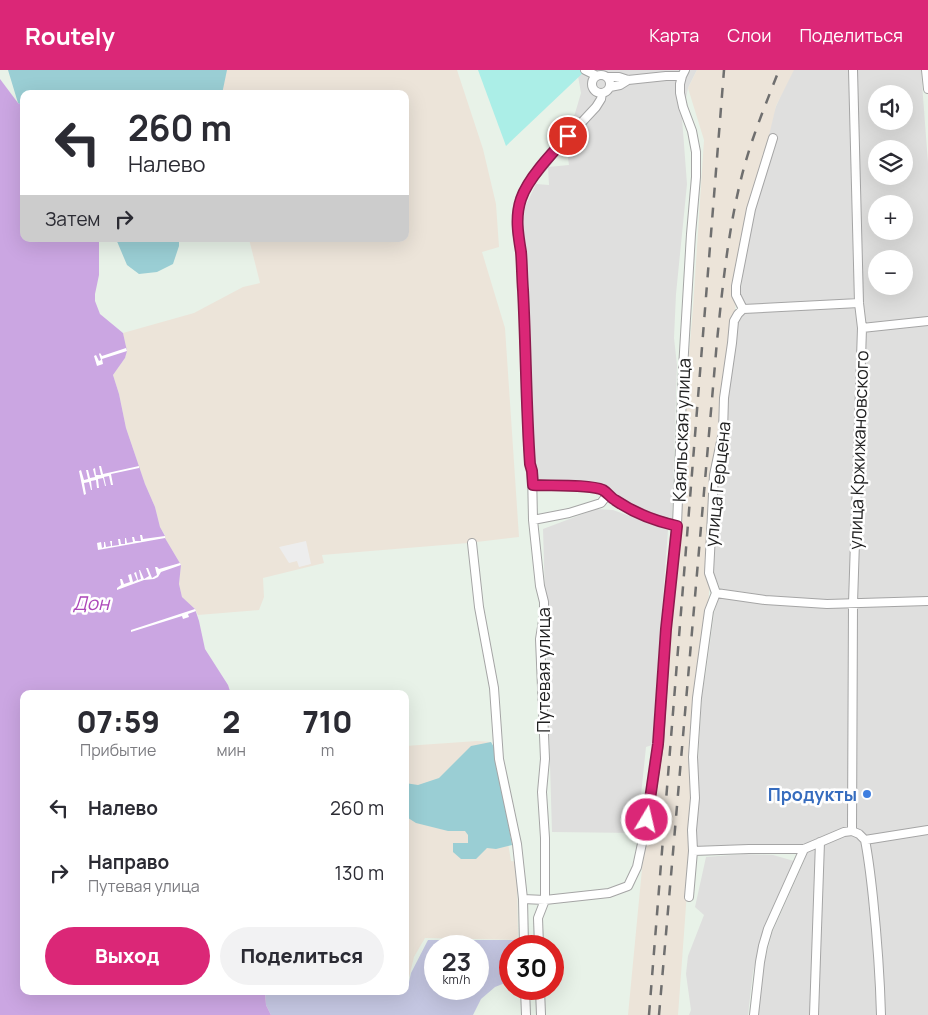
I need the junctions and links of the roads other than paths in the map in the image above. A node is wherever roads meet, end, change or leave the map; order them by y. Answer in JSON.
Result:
{"nodes":[{"id":1,"x":585,"y":70,"type":"edge"},
{"id":2,"x":853,"y":70,"type":"edge"},
{"id":3,"x":926,"y":70,"type":"edge"},
{"id":4,"x":683,"y":73,"type":"edge"},
{"id":5,"x":597,"y":76,"type":"junction"},
{"id":6,"x":607,"y":78,"type":"junction"},
{"id":7,"x":628,"y":80,"type":"junction"},
{"id":8,"x":610,"y":87,"type":"junction"},
{"id":9,"x":928,"y":89,"type":"edge"},
{"id":10,"x":602,"y":93,"type":"junction"},
{"id":11,"x":773,"y":138,"type":"dead end"},
{"id":12,"x":859,"y":304,"type":"junction"},
{"id":13,"x":743,"y":309,"type":"junction"},
{"id":14,"x":928,"y":320,"type":"edge"},
{"id":15,"x":862,"y":328,"type":"junction"},
{"id":16,"x":533,"y":485,"type":"junction"},
{"id":17,"x":608,"y":494,"type":"junction"},
{"id":18,"x":533,"y":520,"type":"junction"},
{"id":19,"x":677,"y":526,"type":"junction"},
{"id":20,"x":472,"y":543,"type":"dead end"},
{"id":21,"x":716,"y":593,"type":"junction"},
{"id":22,"x":928,"y":601,"type":"edge"},
{"id":23,"x":853,"y":603,"type":"junction"},
{"id":24,"x":928,"y":830,"type":"edge"},
{"id":25,"x":852,"y":831,"type":"junction"},
{"id":26,"x":865,"y":840,"type":"junction"},
{"id":27,"x":820,"y":842,"type":"junction"},
{"id":28,"x":804,"y":848,"type":"junction"},
{"id":29,"x":693,"y":851,"type":"junction"},
{"id":30,"x":689,"y":897,"type":"dead end"},
{"id":31,"x":523,"y":898,"type":"junction"},
{"id":32,"x":545,"y":900,"type":"junction"},
{"id":33,"x":524,"y":935,"type":"edge"},
{"id":34,"x":539,"y":935,"type":"edge"},
{"id":35,"x":525,"y":1000,"type":"edge"},
{"id":36,"x":540,"y":1000,"type":"edge"},
{"id":37,"x":526,"y":1015,"type":"edge"},
{"id":38,"x":541,"y":1015,"type":"edge"},
{"id":39,"x":754,"y":1015,"type":"edge"},
{"id":40,"x":814,"y":1015,"type":"edge"},
{"id":41,"x":881,"y":1015,"type":"edge"}],
"edges":[{"from":1,"to":5,"type":"street","name":"Путевая улица"},
{"from":2,"to":12,"type":"street","name":"улица Кржижановского"},
{"from":3,"to":9,"type":"street"},
{"from":4,"to":7,"type":"street","name":"Путевая улица"},
{"from":4,"to":19,"type":"street","name":"Каяльская улица"},
{"from":5,"to":6,"type":"street","name":"Путевая улица"},
{"from":5,"to":10,"type":"street"},
{"from":6,"to":7,"type":"street","name":"Путевая улица"},
{"from":6,"to":8,"type":"street"},
{"from":7,"to":8,"type":"street","name":"Путевая улица"},
{"from":8,"to":10,"type":"street","name":"Путевая улица"},
{"from":10,"to":16,"type":"street","name":"Путевая улица"},
{"from":11,"to":13,"type":"street"},
{"from":12,"to":13,"type":"street"},
{"from":12,"to":15,"type":"street","name":"улица Кржижановского"},
{"from":13,"to":21,"type":"street","name":"улица Герцена"},
{"from":14,"to":15,"type":"street"},
{"from":15,"to":23,"type":"street","name":"улица Кржижановского"},
{"from":16,"to":17,"type":"street"},
{"from":16,"to":18,"type":"street","name":"Путевая улица"},
{"from":17,"to":18,"type":"street"},
{"from":17,"to":19,"type":"street"},
{"from":18,"to":32,"type":"street","name":"Путевая улица"},
{"from":19,"to":32,"type":"street","name":"Каяльская улица"},
{"from":20,"to":31,"type":"street"},
{"from":21,"to":23,"type":"street"},
{"from":21,"to":29,"type":"street"},
{"from":22,"to":23,"type":"street"},
{"from":23,"to":25,"type":"street","name":"улица Кржижановского"},
{"from":24,"to":26,"type":"street"},
{"from":25,"to":26,"type":"street"},
{"from":25,"to":27,"type":"street"},
{"from":26,"to":41,"type":"street"},
{"from":27,"to":28,"type":"street"},
{"from":27,"to":40,"type":"street"},
{"from":28,"to":29,"type":"street"},
{"from":28,"to":39,"type":"street"},
{"from":29,"to":30,"type":"street"},
{"from":31,"to":32,"type":"street","name":"Каяльская улица"},
{"from":31,"to":33,"type":"street"},
{"from":32,"to":34,"type":"street","name":"Путевая улица"},
{"from":35,"to":37,"type":"street"},
{"from":36,"to":38,"type":"street"}]}
